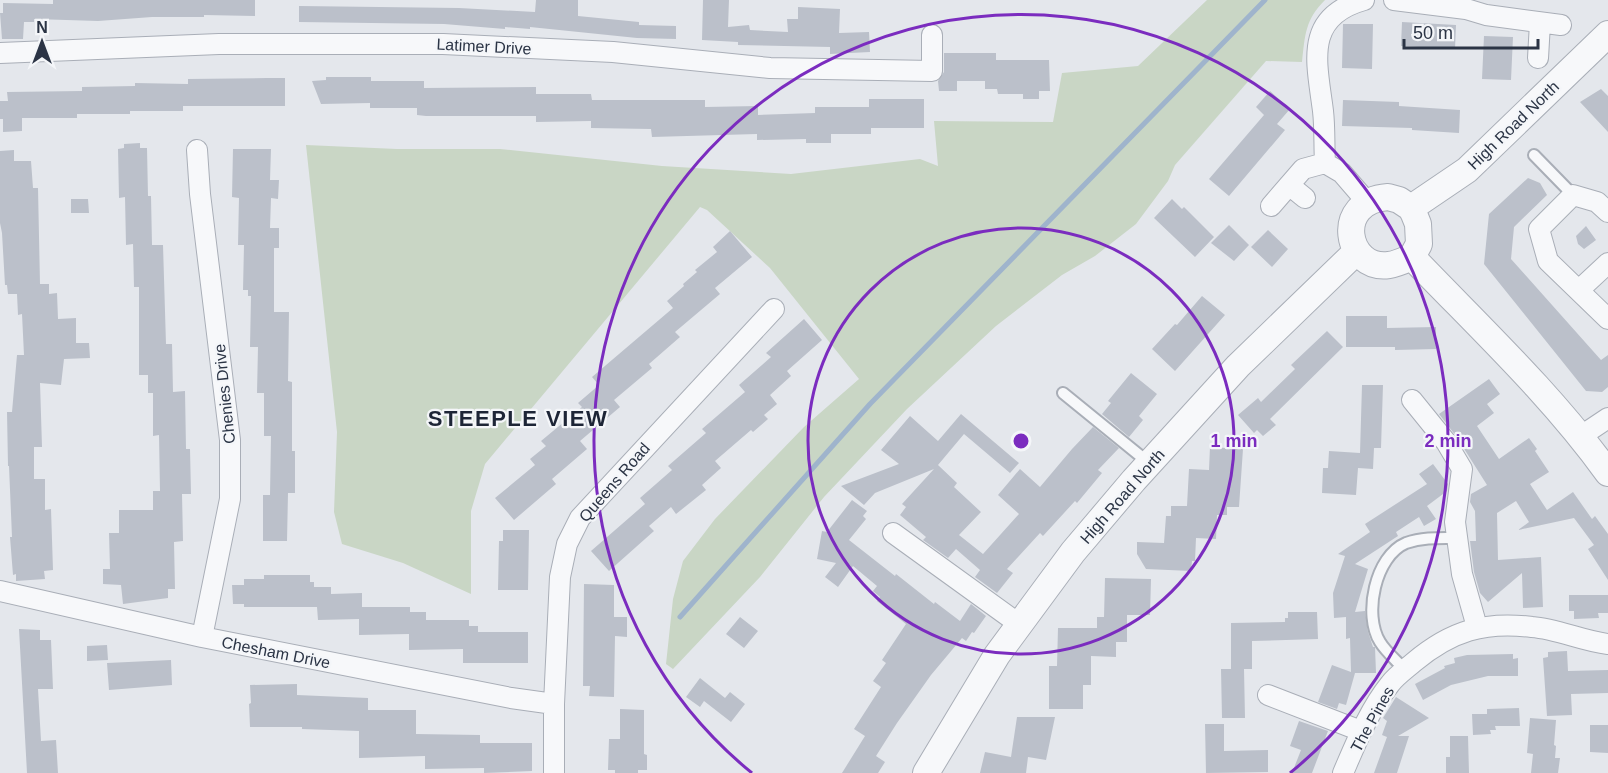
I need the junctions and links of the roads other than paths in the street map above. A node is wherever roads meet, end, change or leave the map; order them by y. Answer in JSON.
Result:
{"nodes":[{"id":1,"x":1364,"y":0,"type":"edge"},
{"id":2,"x":1394,"y":0,"type":"edge"},
{"id":3,"x":1540,"y":23,"type":"junction"},
{"id":4,"x":1561,"y":25,"type":"dead end"},
{"id":5,"x":1608,"y":34,"type":"edge"},
{"id":6,"x":932,"y":35,"type":"dead end"},
{"id":7,"x":0,"y":53,"type":"edge"},
{"id":8,"x":1538,"y":58,"type":"dead end"},
{"id":9,"x":198,"y":150,"type":"dead end"},
{"id":10,"x":1534,"y":155,"type":"dead end"},
{"id":11,"x":1325,"y":163,"type":"junction"},
{"id":12,"x":1289,"y":185,"type":"junction"},
{"id":13,"x":1573,"y":195,"type":"junction"},
{"id":14,"x":1305,"y":198,"type":"dead end"},
{"id":15,"x":1366,"y":202,"type":"junction"},
{"id":16,"x":1271,"y":206,"type":"dead end"},
{"id":17,"x":1411,"y":208,"type":"junction"},
{"id":18,"x":1608,"y":212,"type":"edge"},
{"id":19,"x":1357,"y":251,"type":"junction"},
{"id":20,"x":1412,"y":257,"type":"junction"},
{"id":21,"x":1608,"y":264,"type":"edge"},
{"id":22,"x":1580,"y":290,"type":"junction"},
{"id":23,"x":774,"y":309,"type":"dead end"},
{"id":24,"x":1608,"y":319,"type":"edge"},
{"id":25,"x":1063,"y":393,"type":"dead end"},
{"id":26,"x":1412,"y":400,"type":"dead end"},
{"id":27,"x":1608,"y":418,"type":"edge"},
{"id":28,"x":1581,"y":436,"type":"junction"},
{"id":29,"x":1149,"y":463,"type":"junction"},
{"id":30,"x":1608,"y":473,"type":"edge"},
{"id":31,"x":892,"y":533,"type":"dead end"},
{"id":32,"x":1457,"y":538,"type":"junction"},
{"id":33,"x":0,"y":591,"type":"edge"},
{"id":34,"x":1019,"y":624,"type":"junction"},
{"id":35,"x":1477,"y":627,"type":"junction"},
{"id":36,"x":202,"y":637,"type":"junction"},
{"id":37,"x":1608,"y":644,"type":"edge"},
{"id":38,"x":1405,"y":670,"type":"junction"},
{"id":39,"x":1268,"y":695,"type":"dead end"},
{"id":40,"x":554,"y":704,"type":"junction"},
{"id":41,"x":1361,"y":731,"type":"junction"},
{"id":42,"x":554,"y":773,"type":"edge"},
{"id":43,"x":926,"y":773,"type":"edge"},
{"id":44,"x":1344,"y":773,"type":"edge"}],
"edges":[{"from":1,"to":11,"type":"street"},
{"from":2,"to":3,"type":"street"},
{"from":3,"to":4,"type":"street"},
{"from":3,"to":8,"type":"street"},
{"from":5,"to":17,"type":"street","name":"High Road North"},
{"from":6,"to":7,"type":"street","name":"Latimer Drive"},
{"from":9,"to":36,"type":"street","name":"Chenies Drive"},
{"from":10,"to":13,"type":"lane"},
{"from":11,"to":12,"type":"street"},
{"from":11,"to":15,"type":"street"},
{"from":12,"to":14,"type":"street"},
{"from":12,"to":16,"type":"street"},
{"from":13,"to":18,"type":"street"},
{"from":13,"to":22,"type":"street"},
{"from":15,"to":17,"type":"street"},
{"from":15,"to":19,"type":"street"},
{"from":17,"to":20,"type":"street"},
{"from":19,"to":20,"type":"street"},
{"from":19,"to":29,"type":"street","name":"High Road North"},
{"from":20,"to":28,"type":"street"},
{"from":21,"to":22,"type":"street"},
{"from":22,"to":24,"type":"street"},
{"from":23,"to":40,"type":"street","name":"Queens Road"},
{"from":25,"to":29,"type":"lane"},
{"from":26,"to":32,"type":"street"},
{"from":27,"to":28,"type":"street"},
{"from":28,"to":30,"type":"street"},
{"from":29,"to":34,"type":"street","name":"High Road North"},
{"from":31,"to":34,"type":"street"},
{"from":32,"to":35,"type":"street"},
{"from":32,"to":38,"type":"lane"},
{"from":33,"to":36,"type":"street","name":"Chesham Drive"},
{"from":34,"to":43,"type":"street","name":"High Road North"},
{"from":35,"to":37,"type":"street","name":"The Pines"},
{"from":35,"to":38,"type":"street","name":"The Pines"},
{"from":36,"to":40,"type":"street","name":"Chesham Drive"},
{"from":38,"to":41,"type":"street","name":"The Pines"},
{"from":39,"to":41,"type":"street"},
{"from":40,"to":42,"type":"street","name":"Queens Road"},
{"from":41,"to":44,"type":"street","name":"The Pines"}]}
